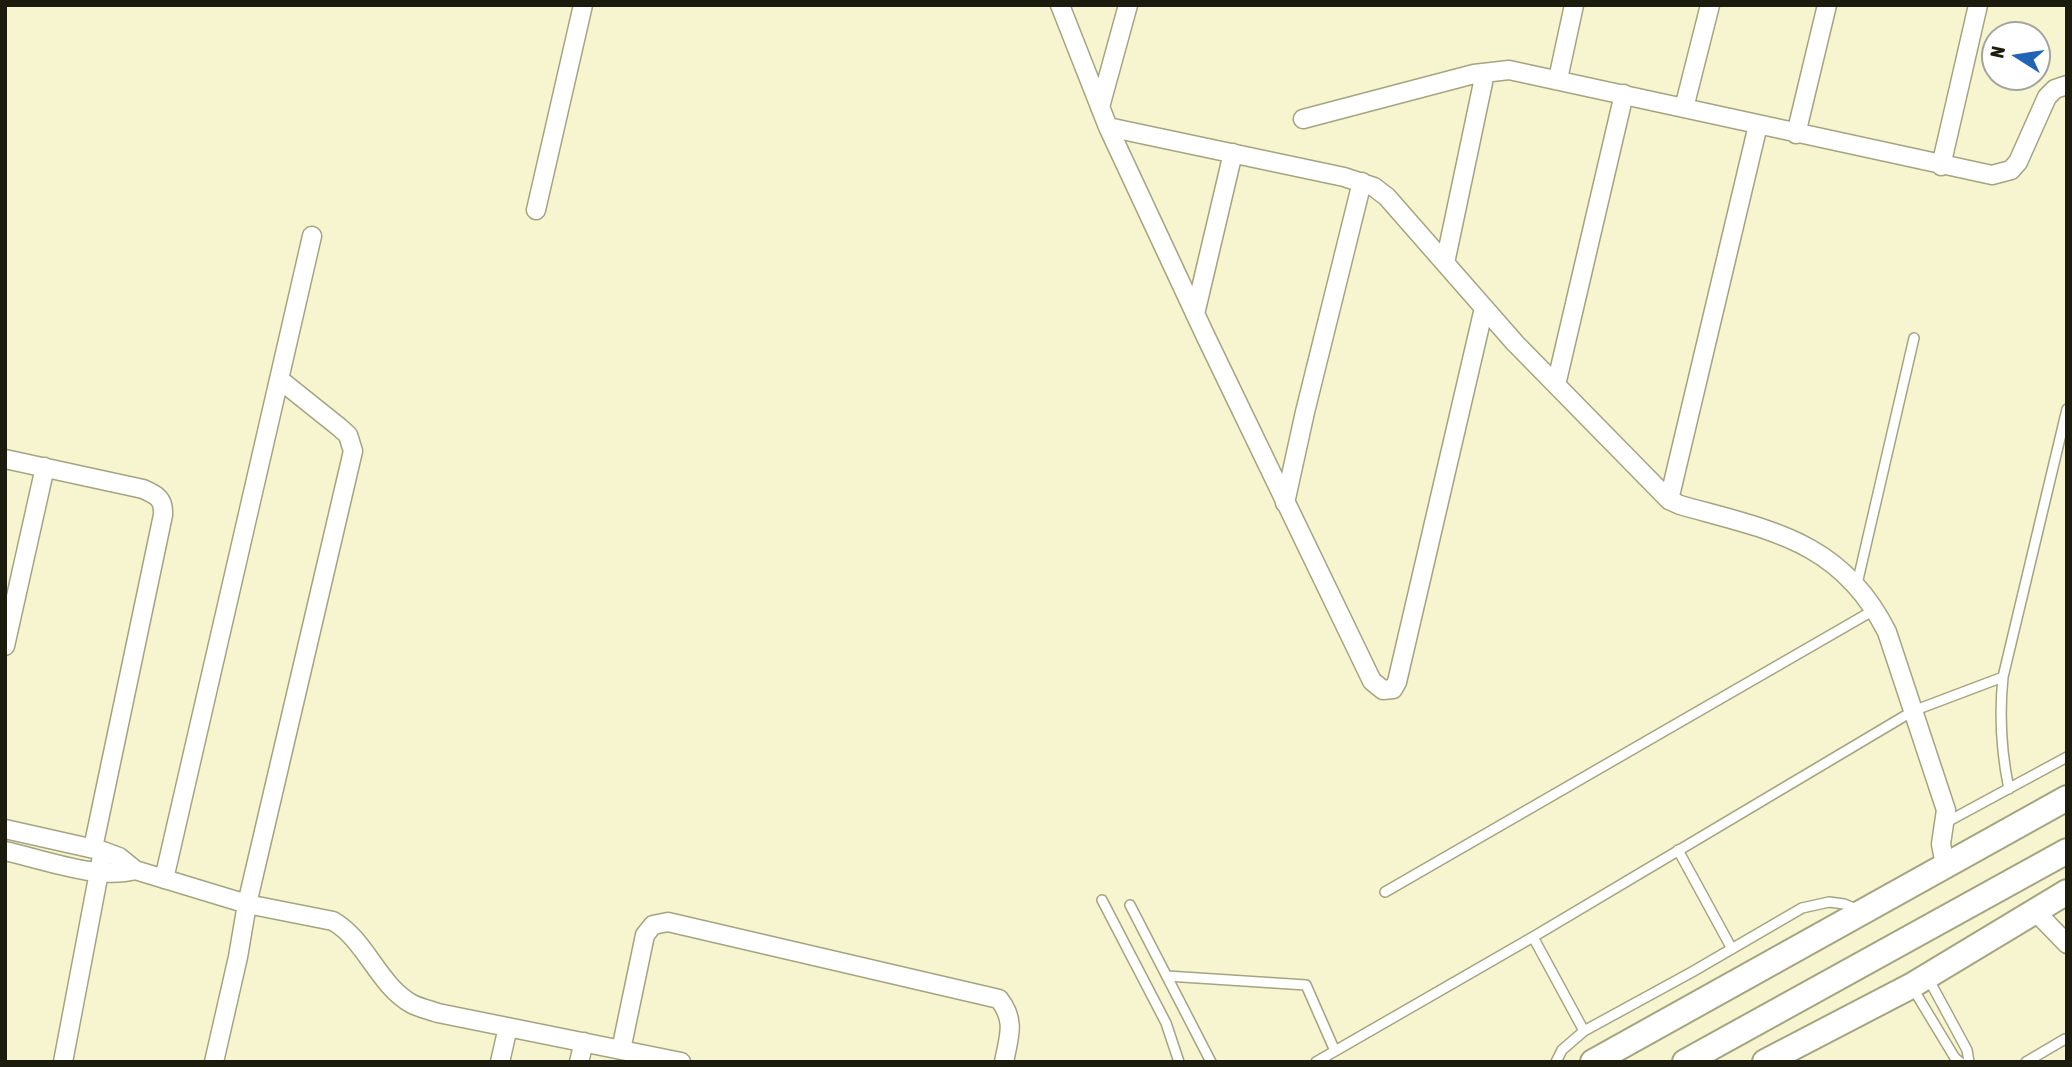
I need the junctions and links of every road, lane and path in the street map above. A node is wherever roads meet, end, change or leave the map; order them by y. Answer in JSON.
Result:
{"nodes":[{"id":1,"x":583,"y":5,"type":"edge"},
{"id":2,"x":1060,"y":5,"type":"edge"},
{"id":3,"x":1128,"y":5,"type":"edge"},
{"id":4,"x":1574,"y":5,"type":"edge"},
{"id":5,"x":1710,"y":5,"type":"edge"},
{"id":6,"x":1827,"y":5,"type":"edge"},
{"id":7,"x":1978,"y":5,"type":"edge"},
{"id":8,"x":1485,"y":73,"type":"junction"},
{"id":9,"x":1558,"y":79,"type":"junction"},
{"id":10,"x":2067,"y":85,"type":"edge"},
{"id":11,"x":1624,"y":94,"type":"junction"},
{"id":12,"x":1100,"y":107,"type":"junction"},
{"id":13,"x":1684,"y":108,"type":"junction"},
{"id":14,"x":1303,"y":119,"type":"dead end"},
{"id":15,"x":1758,"y":125,"type":"junction"},
{"id":16,"x":1108,"y":127,"type":"junction"},
{"id":17,"x":1796,"y":134,"type":"junction"},
{"id":18,"x":1233,"y":153,"type":"junction"},
{"id":19,"x":1941,"y":166,"type":"junction"},
{"id":20,"x":1362,"y":182,"type":"junction"},
{"id":21,"x":536,"y":210,"type":"dead end"},
{"id":22,"x":312,"y":236,"type":"dead end"},
{"id":23,"x":1445,"y":262,"type":"junction"},
{"id":24,"x":1484,"y":308,"type":"junction"},
{"id":25,"x":1195,"y":314,"type":"junction"},
{"id":26,"x":1914,"y":338,"type":"dead end"},
{"id":27,"x":279,"y":379,"type":"junction"},
{"id":28,"x":1556,"y":385,"type":"junction"},
{"id":29,"x":2067,"y":409,"type":"edge"},
{"id":30,"x":5,"y":459,"type":"edge"},
{"id":31,"x":45,"y":467,"type":"junction"},
{"id":32,"x":1669,"y":500,"type":"junction"},
{"id":33,"x":1285,"y":503,"type":"junction"},
{"id":34,"x":1857,"y":584,"type":"junction"},
{"id":35,"x":1876,"y":609,"type":"junction"},
{"id":36,"x":5,"y":646,"type":"edge"},
{"id":37,"x":2003,"y":677,"type":"junction"},
{"id":38,"x":1913,"y":711,"type":"junction"},
{"id":39,"x":2067,"y":757,"type":"edge"},
{"id":40,"x":2009,"y":789,"type":"junction"},
{"id":41,"x":2067,"y":798,"type":"edge"},
{"id":42,"x":1943,"y":824,"type":"junction"},
{"id":43,"x":5,"y":829,"type":"edge"},
{"id":44,"x":98,"y":849,"type":"junction"},
{"id":45,"x":1678,"y":850,"type":"junction"},
{"id":46,"x":5,"y":851,"type":"edge"},
{"id":47,"x":2067,"y":851,"type":"edge"},
{"id":48,"x":1945,"y":865,"type":"junction"},
{"id":49,"x":135,"y":870,"type":"junction"},
{"id":50,"x":99,"y":874,"type":"junction"},
{"id":51,"x":164,"y":879,"type":"junction"},
{"id":52,"x":1385,"y":892,"type":"dead end"},
{"id":53,"x":2067,"y":893,"type":"edge"},
{"id":54,"x":1102,"y":900,"type":"dead end"},
{"id":55,"x":247,"y":904,"type":"junction"},
{"id":56,"x":1129,"y":905,"type":"dead end"},
{"id":57,"x":2035,"y":911,"type":"junction"},
{"id":58,"x":1863,"y":912,"type":"junction"},
{"id":59,"x":1533,"y":937,"type":"junction"},
{"id":60,"x":2067,"y":944,"type":"edge"},
{"id":61,"x":1732,"y":949,"type":"junction"},
{"id":62,"x":1167,"y":976,"type":"junction"},
{"id":63,"x":1919,"y":981,"type":"junction"},
{"id":64,"x":508,"y":1027,"type":"junction"},
{"id":65,"x":1584,"y":1031,"type":"junction"},
{"id":66,"x":2065,"y":1039,"type":"dead end"},
{"id":67,"x":584,"y":1042,"type":"junction"},
{"id":68,"x":621,"y":1049,"type":"junction"},
{"id":69,"x":1335,"y":1051,"type":"junction"},
{"id":70,"x":677,"y":1061,"type":"edge"},
{"id":71,"x":63,"y":1062,"type":"edge"},
{"id":72,"x":214,"y":1062,"type":"edge"},
{"id":73,"x":500,"y":1062,"type":"edge"},
{"id":74,"x":579,"y":1062,"type":"edge"},
{"id":75,"x":1004,"y":1062,"type":"edge"},
{"id":76,"x":1179,"y":1062,"type":"edge"},
{"id":77,"x":1211,"y":1062,"type":"edge"},
{"id":78,"x":1316,"y":1062,"type":"edge"},
{"id":79,"x":1556,"y":1062,"type":"edge"},
{"id":80,"x":1593,"y":1062,"type":"edge"},
{"id":81,"x":1685,"y":1062,"type":"edge"},
{"id":82,"x":1765,"y":1062,"type":"edge"},
{"id":83,"x":1959,"y":1062,"type":"edge"},
{"id":84,"x":1969,"y":1062,"type":"edge"},
{"id":85,"x":2026,"y":1062,"type":"edge"}],
"edges":[{"from":1,"to":21,"type":"street"},
{"from":2,"to":12,"type":"street"},
{"from":3,"to":12,"type":"street"},
{"from":4,"to":9,"type":"street"},
{"from":5,"to":13,"type":"street"},
{"from":6,"to":17,"type":"street"},
{"from":7,"to":19,"type":"street"},
{"from":8,"to":9,"type":"street"},
{"from":8,"to":14,"type":"street"},
{"from":8,"to":23,"type":"street"},
{"from":9,"to":11,"type":"street"},
{"from":10,"to":19,"type":"street"},
{"from":11,"to":13,"type":"street"},
{"from":11,"to":28,"type":"street"},
{"from":12,"to":16,"type":"street"},
{"from":13,"to":15,"type":"street"},
{"from":15,"to":17,"type":"street"},
{"from":15,"to":32,"type":"street"},
{"from":16,"to":18,"type":"street"},
{"from":16,"to":25,"type":"street"},
{"from":17,"to":19,"type":"street"},
{"from":18,"to":20,"type":"street"},
{"from":18,"to":25,"type":"street"},
{"from":20,"to":23,"type":"street"},
{"from":20,"to":33,"type":"street"},
{"from":22,"to":27,"type":"street"},
{"from":23,"to":24,"type":"street"},
{"from":24,"to":28,"type":"street"},
{"from":24,"to":33,"type":"street"},
{"from":25,"to":33,"type":"street"},
{"from":26,"to":34,"type":"lane"},
{"from":27,"to":51,"type":"street"},
{"from":27,"to":55,"type":"street"},
{"from":28,"to":32,"type":"street"},
{"from":29,"to":37,"type":"lane"},
{"from":30,"to":31,"type":"street"},
{"from":31,"to":36,"type":"street"},
{"from":31,"to":44,"type":"street"},
{"from":32,"to":34,"type":"street"},
{"from":34,"to":35,"type":"street"},
{"from":35,"to":38,"type":"street"},
{"from":35,"to":52,"type":"lane"},
{"from":37,"to":38,"type":"lane"},
{"from":37,"to":40,"type":"lane"},
{"from":38,"to":42,"type":"street"},
{"from":38,"to":45,"type":"lane"},
{"from":39,"to":40,"type":"lane"},
{"from":40,"to":42,"type":"lane"},
{"from":41,"to":48,"type":"main road"},
{"from":42,"to":48,"type":"street"},
{"from":43,"to":44,"type":"street"},
{"from":44,"to":49,"type":"street"},
{"from":44,"to":50,"type":"street"},
{"from":45,"to":59,"type":"lane"},
{"from":45,"to":61,"type":"lane"},
{"from":46,"to":50,"type":"street"},
{"from":47,"to":81,"type":"main road"},
{"from":48,"to":58,"type":"main road"},
{"from":49,"to":50,"type":"street"},
{"from":49,"to":51,"type":"street"},
{"from":50,"to":71,"type":"street"},
{"from":51,"to":55,"type":"street"},
{"from":53,"to":57,"type":"main road"},
{"from":54,"to":76,"type":"lane"},
{"from":55,"to":64,"type":"street"},
{"from":55,"to":72,"type":"street"},
{"from":56,"to":62,"type":"lane"},
{"from":57,"to":60,"type":"street"},
{"from":57,"to":63,"type":"main road"},
{"from":58,"to":61,"type":"lane"},
{"from":58,"to":80,"type":"main road"},
{"from":59,"to":65,"type":"lane"},
{"from":59,"to":69,"type":"lane"},
{"from":61,"to":65,"type":"lane"},
{"from":62,"to":69,"type":"lane"},
{"from":62,"to":77,"type":"lane"},
{"from":63,"to":82,"type":"main road"},
{"from":63,"to":83,"type":"lane"},
{"from":63,"to":84,"type":"lane"},
{"from":64,"to":67,"type":"street"},
{"from":64,"to":73,"type":"street"},
{"from":65,"to":79,"type":"lane"},
{"from":66,"to":85,"type":"lane"},
{"from":67,"to":68,"type":"street"},
{"from":67,"to":74,"type":"street"},
{"from":68,"to":70,"type":"street"},
{"from":68,"to":75,"type":"street"},
{"from":69,"to":78,"type":"lane"}]}
